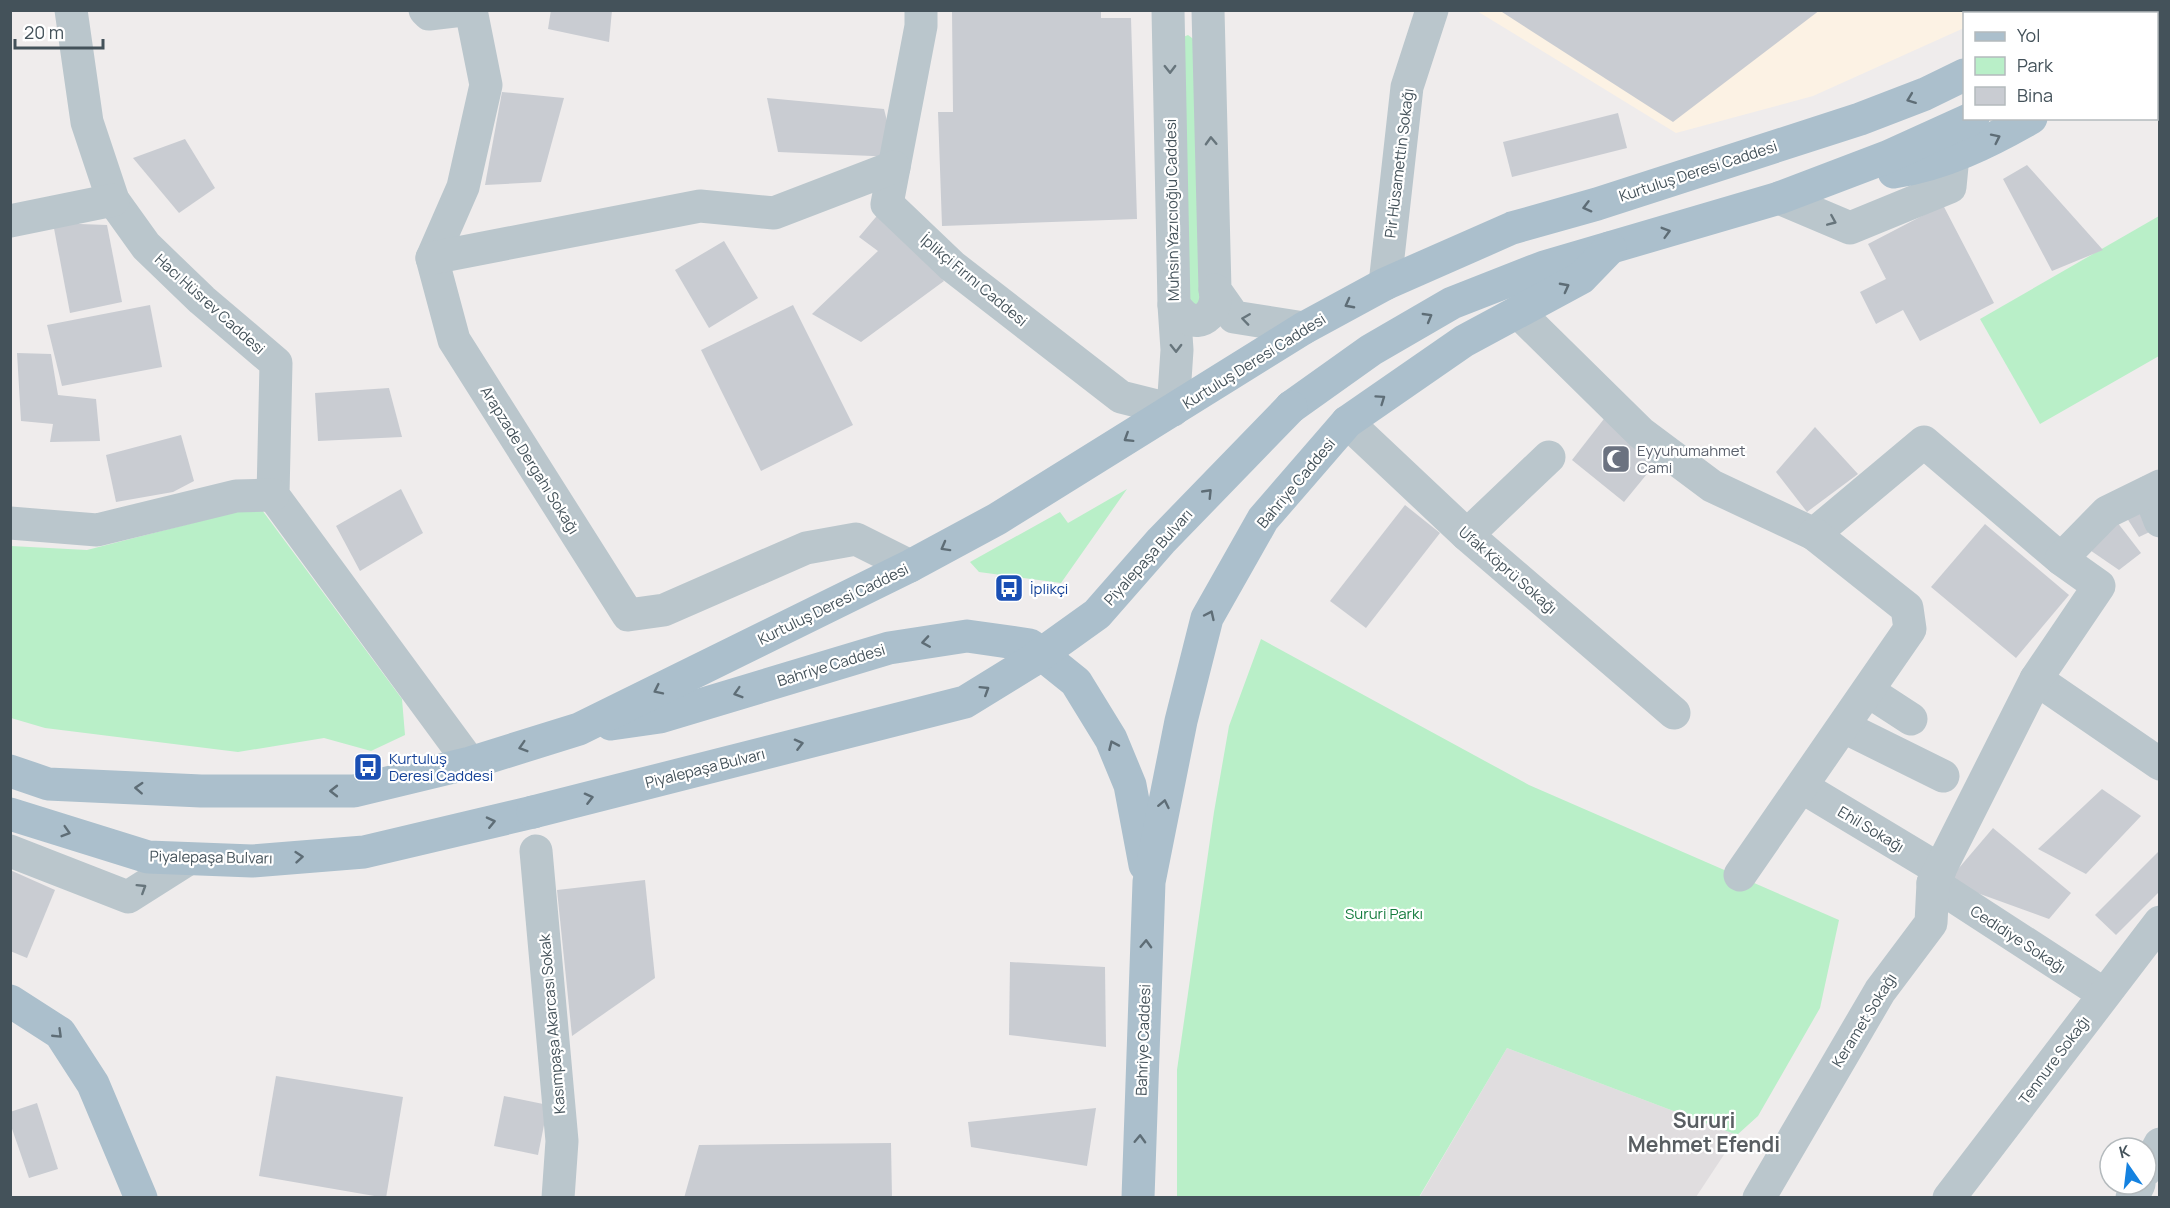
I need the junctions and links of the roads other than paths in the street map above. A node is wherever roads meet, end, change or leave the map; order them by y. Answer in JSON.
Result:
{"nodes":[{"id":1,"x":71,"y":10,"type":"edge"},
{"id":2,"x":425,"y":10,"type":"edge"},
{"id":3,"x":463,"y":10,"type":"edge"},
{"id":4,"x":471,"y":10,"type":"edge"},
{"id":5,"x":921,"y":10,"type":"edge"},
{"id":6,"x":1168,"y":10,"type":"edge"},
{"id":7,"x":1208,"y":10,"type":"edge"},
{"id":8,"x":1432,"y":10,"type":"edge"},
{"id":9,"x":1963,"y":76,"type":"edge"},
{"id":10,"x":1969,"y":120,"type":"edge"},
{"id":11,"x":2028,"y":120,"type":"edge"},
{"id":12,"x":1953,"y":156,"type":"junction"},
{"id":13,"x":894,"y":167,"type":"junction"},
{"id":14,"x":1818,"y":183,"type":"junction"},
{"id":15,"x":1779,"y":198,"type":"junction"},
{"id":16,"x":113,"y":200,"type":"junction"},
{"id":17,"x":10,"y":221,"type":"edge"},
{"id":18,"x":1610,"y":248,"type":"junction"},
{"id":19,"x":432,"y":258,"type":"junction"},
{"id":20,"x":1385,"y":284,"type":"junction"},
{"id":21,"x":1215,"y":290,"type":"junction"},
{"id":22,"x":1174,"y":305,"type":"junction"},
{"id":23,"x":1518,"y":312,"type":"junction"},
{"id":24,"x":1304,"y":328,"type":"junction"},
{"id":25,"x":1173,"y":410,"type":"junction"},
{"id":26,"x":1347,"y":422,"type":"junction"},
{"id":27,"x":1550,"y":457,"type":"dead end"},
{"id":28,"x":273,"y":495,"type":"junction"},
{"id":29,"x":2155,"y":497,"type":"edge"},
{"id":30,"x":10,"y":523,"type":"edge"},
{"id":31,"x":1814,"y":534,"type":"junction"},
{"id":32,"x":1467,"y":535,"type":"junction"},
{"id":33,"x":2061,"y":559,"type":"junction"},
{"id":34,"x":910,"y":566,"type":"junction"},
{"id":35,"x":2036,"y":679,"type":"junction"},
{"id":36,"x":1868,"y":691,"type":"junction"},
{"id":37,"x":1674,"y":713,"type":"dead end"},
{"id":38,"x":1911,"y":718,"type":"dead end"},
{"id":39,"x":1844,"y":727,"type":"junction"},
{"id":40,"x":579,"y":729,"type":"junction"},
{"id":41,"x":470,"y":763,"type":"junction"},
{"id":42,"x":2160,"y":764,"type":"edge"},
{"id":43,"x":10,"y":771,"type":"edge"},
{"id":44,"x":1943,"y":776,"type":"dead end"},
{"id":45,"x":1802,"y":787,"type":"junction"},
{"id":46,"x":10,"y":814,"type":"edge"},
{"id":47,"x":10,"y":852,"type":"edge"},
{"id":48,"x":536,"y":852,"type":"dead end"},
{"id":49,"x":188,"y":859,"type":"junction"},
{"id":50,"x":1740,"y":875,"type":"dead end"},
{"id":51,"x":1936,"y":877,"type":"junction"},
{"id":52,"x":1149,"y":882,"type":"junction"},
{"id":53,"x":2160,"y":922,"type":"edge"},
{"id":54,"x":2104,"y":994,"type":"junction"},
{"id":55,"x":10,"y":1001,"type":"edge"},
{"id":56,"x":1769,"y":1194,"type":"edge"},
{"id":57,"x":141,"y":1197,"type":"edge"},
{"id":58,"x":558,"y":1197,"type":"edge"},
{"id":59,"x":1138,"y":1197,"type":"edge"},
{"id":60,"x":1949,"y":1197,"type":"edge"}],
"edges":[{"from":1,"to":16,"type":"street","name":"Hacı Hüsrev Caddesi"},
{"from":2,"to":3,"type":"street"},
{"from":4,"to":19,"type":"street"},
{"from":5,"to":13,"type":"street","name":"İplikçi Fırını Caddesi"},
{"from":6,"to":22,"type":"street","name":"Muhsin Yazıcıoğlu Caddesi","one_way":true},
{"from":21,"to":7,"type":"street","one_way":true},
{"from":8,"to":20,"type":"street","name":"Pir Hüsamettin Sokağı"},
{"from":9,"to":20,"type":"main road","name":"Kurtuluş Deresi Caddesi","one_way":true},
{"from":10,"to":14,"type":"main road"},
{"from":12,"to":11,"type":"main road","one_way":true},
{"from":12,"to":14,"type":"main road"},
{"from":15,"to":12,"type":"street","one_way":true},
{"from":13,"to":19,"type":"street"},
{"from":13,"to":25,"type":"street","name":"İplikçi Fırını Caddesi"},
{"from":14,"to":15,"type":"main road"},
{"from":18,"to":15,"type":"main road","one_way":true},
{"from":16,"to":17,"type":"street"},
{"from":16,"to":28,"type":"street","name":"Hacı Hüsrev Caddesi"},
{"from":23,"to":18,"type":"main road","name":"Bahriye Caddesi","one_way":true},
{"from":49,"to":18,"type":"main road","name":"Piyalepaşa Bulvarı","one_way":true,"bridge":true},
{"from":19,"to":34,"type":"street","name":"Arapzade Dergahı Sokağı"},
{"from":20,"to":24,"type":"main road","name":"Kurtuluş Deresi Caddesi","one_way":true},
{"from":21,"to":22,"type":"street"},
{"from":24,"to":21,"type":"street","one_way":true},
{"from":22,"to":25,"type":"street","name":"Muhsin Yazıcıoğlu Caddesi","one_way":true},
{"from":26,"to":23,"type":"main road","name":"Bahriye Caddesi","one_way":true},
{"from":23,"to":31,"type":"street"},
{"from":24,"to":25,"type":"main road","name":"Kurtuluş Deresi Caddesi"},
{"from":25,"to":34,"type":"main road","name":"Kurtuluş Deresi Caddesi","one_way":true},
{"from":26,"to":32,"type":"street","name":"Ufak Köprü Sokağı"},
{"from":52,"to":26,"type":"main road","name":"Bahriye Caddesi","one_way":true},
{"from":27,"to":32,"type":"street"},
{"from":28,"to":30,"type":"street"},
{"from":28,"to":41,"type":"street"},
{"from":29,"to":33,"type":"street"},
{"from":31,"to":33,"type":"street"},
{"from":31,"to":36,"type":"street"},
{"from":32,"to":37,"type":"street","name":"Ufak Köprü Sokağı"},
{"from":33,"to":35,"type":"street","name":"Keramet Sokağı"},
{"from":34,"to":40,"type":"main road","name":"Kurtuluş Deresi Caddesi","one_way":true},
{"from":35,"to":42,"type":"street"},
{"from":35,"to":51,"type":"street","name":"Keramet Sokağı"},
{"from":36,"to":38,"type":"street"},
{"from":36,"to":39,"type":"street"},
{"from":39,"to":44,"type":"street"},
{"from":39,"to":45,"type":"street"},
{"from":40,"to":41,"type":"main road","one_way":true},
{"from":52,"to":40,"type":"main road","name":"Bahriye Caddesi","one_way":true},
{"from":41,"to":43,"type":"main road","one_way":true},
{"from":45,"to":50,"type":"street"},
{"from":45,"to":51,"type":"street","name":"Ehil Sokağı"},
{"from":46,"to":49,"type":"main road","name":"Piyalepaşa Bulvarı","one_way":true},
{"from":47,"to":49,"type":"street","one_way":true},
{"from":48,"to":58,"type":"street","name":"Kasımpaşa Akarcası Sokak"},
{"from":51,"to":54,"type":"street","name":"Cedidiye Sokağı"},
{"from":51,"to":56,"type":"street","name":"Keramet Sokağı"},
{"from":59,"to":52,"type":"main road","name":"Bahriye Caddesi","one_way":true},
{"from":53,"to":54,"type":"street","name":"Tennure Sokağı"},
{"from":54,"to":60,"type":"street","name":"Tennure Sokağı"},
{"from":55,"to":57,"type":"main road","one_way":true}]}
